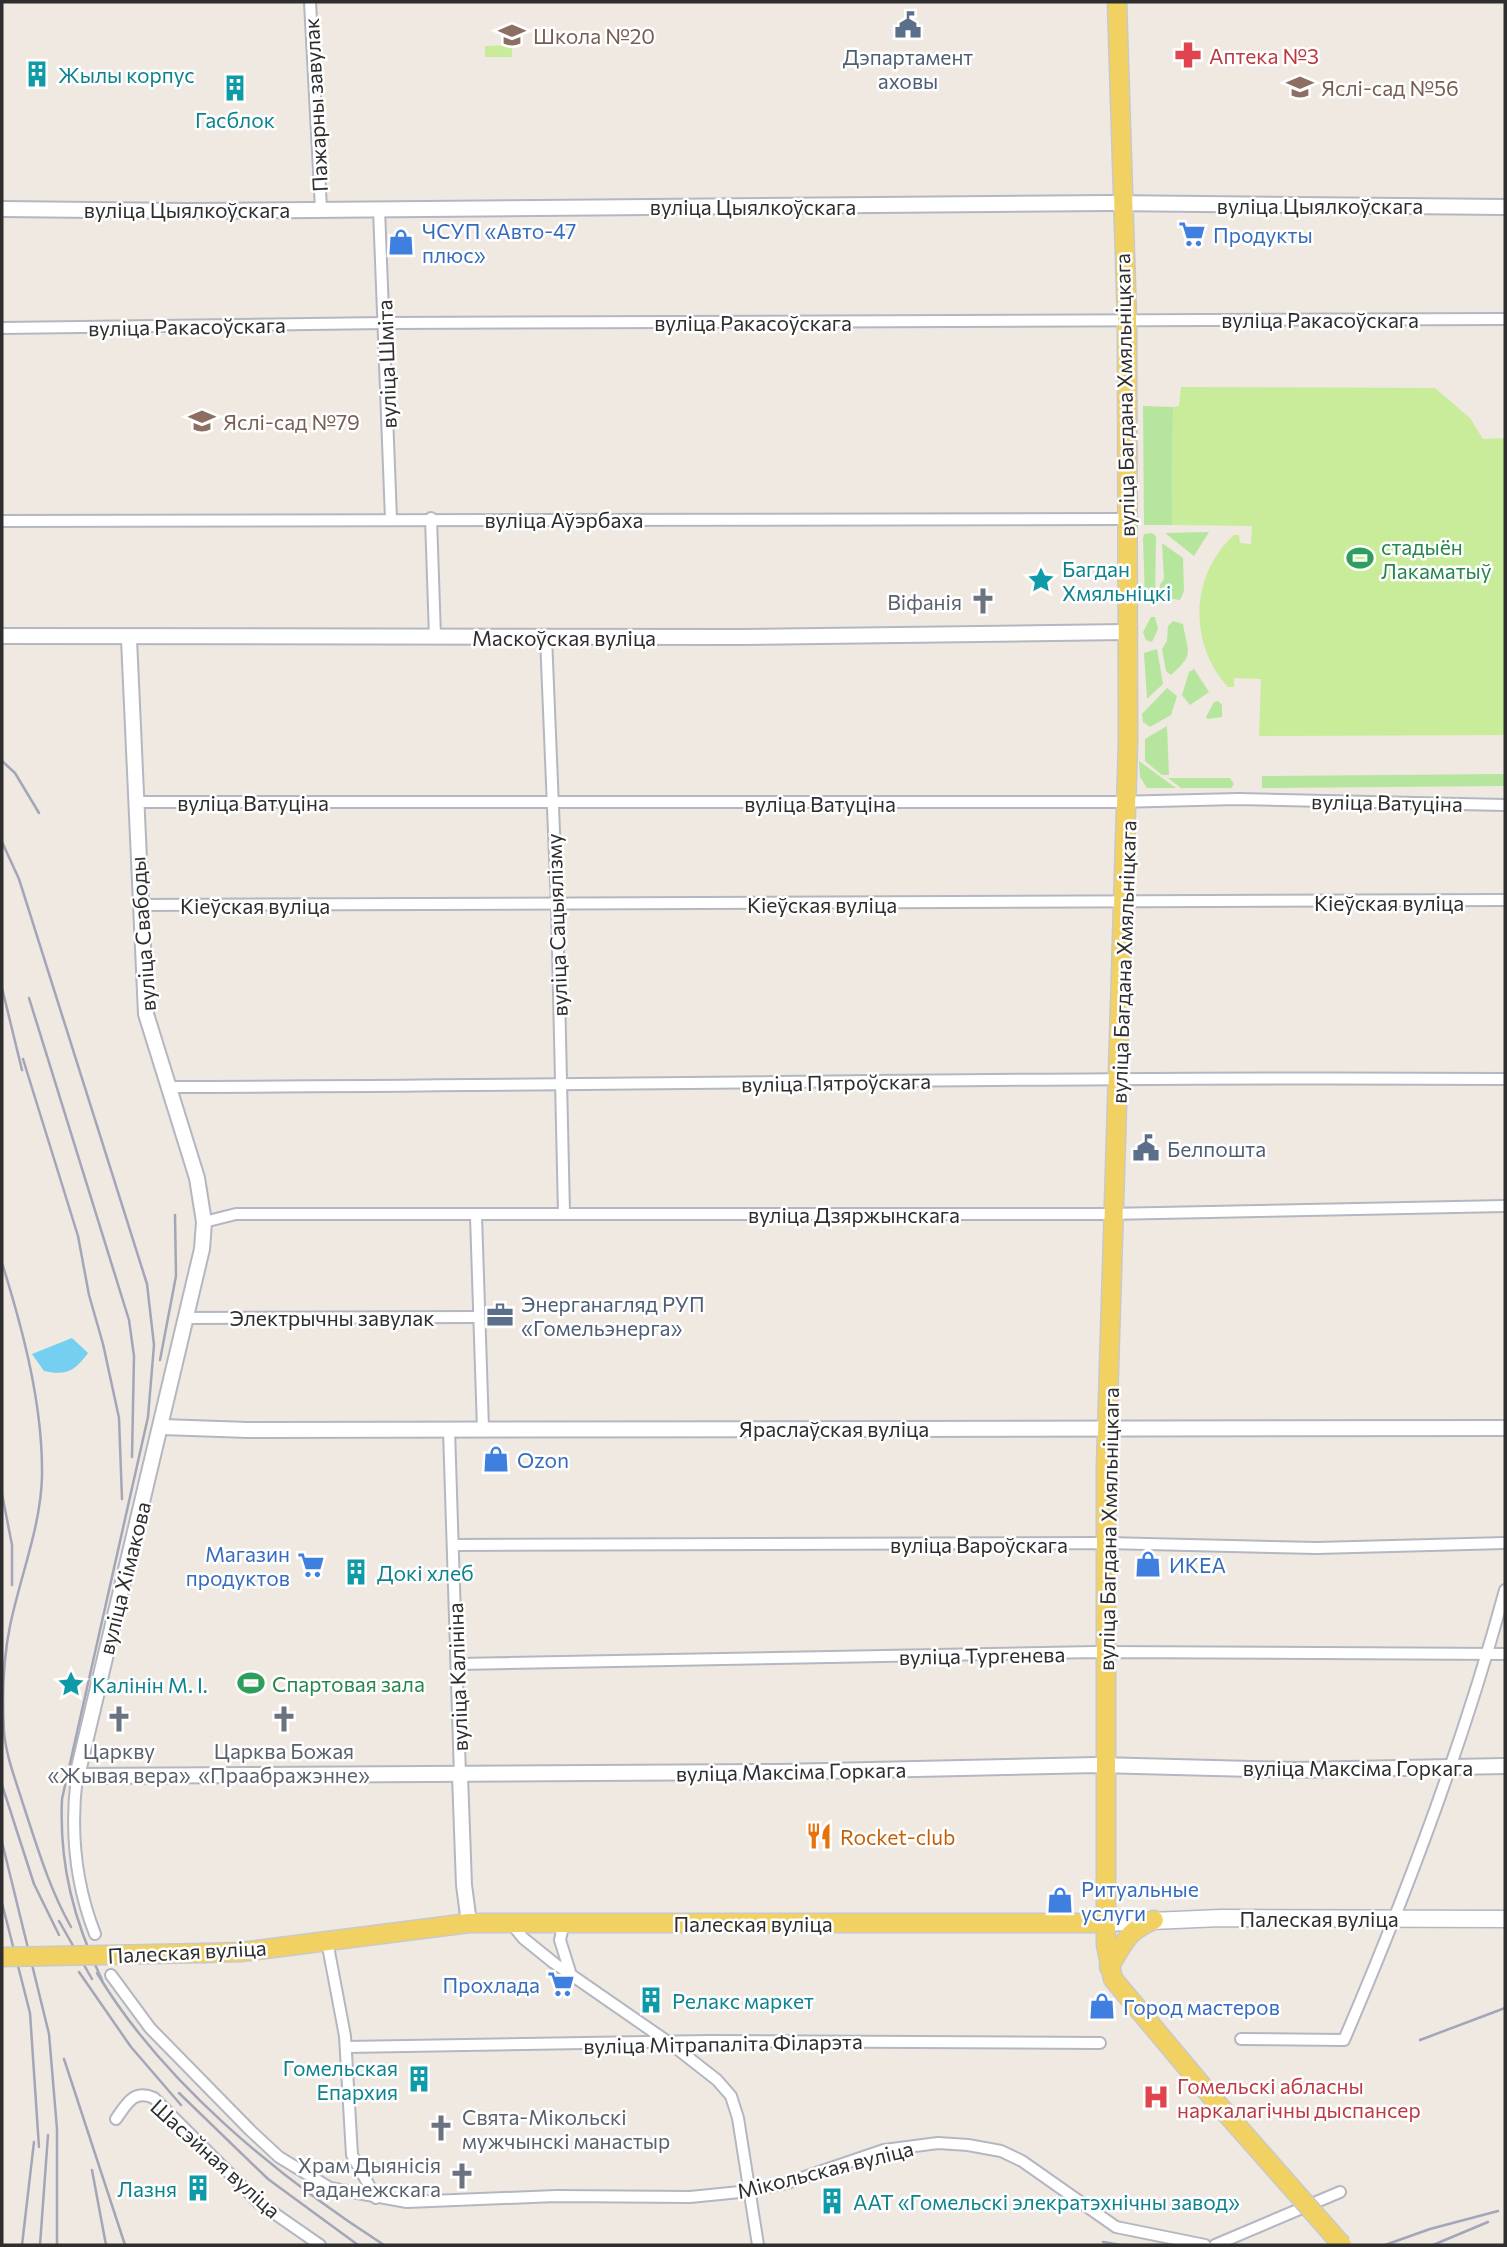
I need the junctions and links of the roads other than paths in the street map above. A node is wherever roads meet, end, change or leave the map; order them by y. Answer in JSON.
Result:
{"nodes":[{"id":1,"x":310,"y":2,"type":"edge"},
{"id":2,"x":1117,"y":2,"type":"edge"},
{"id":3,"x":1122,"y":204,"type":"junction"},
{"id":4,"x":1505,"y":207,"type":"edge"},
{"id":5,"x":2,"y":209,"type":"edge"},
{"id":6,"x":321,"y":209,"type":"junction"},
{"id":7,"x":379,"y":209,"type":"junction"},
{"id":8,"x":1505,"y":318,"type":"edge"},
{"id":9,"x":1126,"y":320,"type":"junction"},
{"id":10,"x":385,"y":323,"type":"junction"},
{"id":11,"x":2,"y":328,"type":"edge"},
{"id":12,"x":431,"y":518,"type":"junction"},
{"id":13,"x":391,"y":519,"type":"junction"},
{"id":14,"x":1126,"y":519,"type":"junction"},
{"id":15,"x":2,"y":521,"type":"edge"},
{"id":16,"x":1126,"y":632,"type":"junction"},
{"id":17,"x":2,"y":636,"type":"edge"},
{"id":18,"x":435,"y":637,"type":"junction"},
{"id":19,"x":546,"y":637,"type":"junction"},
{"id":20,"x":129,"y":639,"type":"junction"},
{"id":21,"x":135,"y":802,"type":"junction"},
{"id":22,"x":1127,"y":802,"type":"junction"},
{"id":23,"x":552,"y":803,"type":"junction"},
{"id":24,"x":1505,"y":805,"type":"edge"},
{"id":25,"x":1505,"y":901,"type":"edge"},
{"id":26,"x":1124,"y":902,"type":"junction"},
{"id":27,"x":139,"y":905,"type":"junction"},
{"id":28,"x":557,"y":905,"type":"junction"},
{"id":29,"x":1120,"y":1079,"type":"junction"},
{"id":30,"x":1505,"y":1079,"type":"edge"},
{"id":31,"x":560,"y":1086,"type":"junction"},
{"id":32,"x":167,"y":1087,"type":"junction"},
{"id":33,"x":1505,"y":1206,"type":"edge"},
{"id":34,"x":564,"y":1213,"type":"junction"},
{"id":35,"x":1116,"y":1214,"type":"junction"},
{"id":36,"x":476,"y":1216,"type":"junction"},
{"id":37,"x":204,"y":1222,"type":"junction"},
{"id":38,"x":479,"y":1317,"type":"junction"},
{"id":39,"x":185,"y":1318,"type":"junction"},
{"id":40,"x":162,"y":1427,"type":"junction"},
{"id":41,"x":1505,"y":1427,"type":"edge"},
{"id":42,"x":1108,"y":1428,"type":"junction"},
{"id":43,"x":483,"y":1429,"type":"junction"},
{"id":44,"x":449,"y":1430,"type":"junction"},
{"id":45,"x":1106,"y":1543,"type":"junction"},
{"id":46,"x":1505,"y":1543,"type":"edge"},
{"id":47,"x":453,"y":1545,"type":"junction"},
{"id":48,"x":1505,"y":1590,"type":"edge"},
{"id":49,"x":1106,"y":1653,"type":"junction"},
{"id":50,"x":1489,"y":1654,"type":"junction"},
{"id":51,"x":1505,"y":1654,"type":"edge"},
{"id":52,"x":458,"y":1664,"type":"junction"},
{"id":53,"x":1107,"y":1766,"type":"junction"},
{"id":54,"x":1505,"y":1766,"type":"edge"},
{"id":55,"x":1452,"y":1767,"type":"junction"},
{"id":56,"x":460,"y":1775,"type":"junction"},
{"id":57,"x":77,"y":1776,"type":"junction"},
{"id":58,"x":1396,"y":1919,"type":"junction"},
{"id":59,"x":1505,"y":1919,"type":"edge"},
{"id":60,"x":1154,"y":1920,"type":"junction"},
{"id":61,"x":469,"y":1923,"type":"junction"},
{"id":62,"x":511,"y":1923,"type":"junction"},
{"id":63,"x":1105,"y":1923,"type":"junction"},
{"id":64,"x":562,"y":1931,"type":"junction"},
{"id":65,"x":95,"y":1934,"type":"dead end"},
{"id":66,"x":327,"y":1941,"type":"junction"},
{"id":67,"x":536,"y":1946,"type":"junction"},
{"id":68,"x":2,"y":1957,"type":"edge"},
{"id":69,"x":1109,"y":1967,"type":"junction"},
{"id":70,"x":569,"y":1972,"type":"junction"},
{"id":71,"x":111,"y":1975,"type":"dead end"},
{"id":72,"x":1241,"y":2039,"type":"dead end"},
{"id":73,"x":1100,"y":2043,"type":"dead end"},
{"id":74,"x":671,"y":2044,"type":"junction"},
{"id":75,"x":346,"y":2047,"type":"junction"},
{"id":76,"x":116,"y":2119,"type":"dead end"},
{"id":77,"x":750,"y":2191,"type":"junction"},
{"id":78,"x":1340,"y":2192,"type":"dead end"},
{"id":79,"x":376,"y":2198,"type":"junction"},
{"id":80,"x":320,"y":2245,"type":"edge"},
{"id":81,"x":758,"y":2245,"type":"edge"},
{"id":82,"x":1205,"y":2245,"type":"edge"},
{"id":83,"x":1215,"y":2245,"type":"edge"},
{"id":84,"x":1342,"y":2245,"type":"edge"}],
"edges":[{"from":1,"to":6,"type":"street","name":"Пажарны завулак"},
{"from":2,"to":3,"type":"main road","name":"вуліца Багдана Хмяльніцкага"},
{"from":3,"to":4,"type":"street","name":"вуліца Цыялкоўскага"},
{"from":3,"to":7,"type":"street","name":"вуліца Цыялкоўскага"},
{"from":3,"to":9,"type":"main road","name":"вуліца Багдана Хмяльніцкага"},
{"from":5,"to":6,"type":"street","name":"вуліца Цыялкоўскага"},
{"from":6,"to":7,"type":"street","name":"вуліца Цыялкоўскага"},
{"from":7,"to":10,"type":"street","name":"вуліца Шміта"},
{"from":8,"to":9,"type":"street","name":"вуліца Ракасоўскага"},
{"from":9,"to":10,"type":"street","name":"вуліца Ракасоўскага"},
{"from":9,"to":14,"type":"main road","name":"вуліца Багдана Хмяльніцкага"},
{"from":10,"to":11,"type":"street","name":"вуліца Ракасоўскага"},
{"from":10,"to":13,"type":"street","name":"вуліца Шміта"},
{"from":12,"to":13,"type":"street","name":"вуліца Аўэрбаха"},
{"from":12,"to":14,"type":"street","name":"вуліца Аўэрбаха"},
{"from":12,"to":18,"type":"street"},
{"from":13,"to":15,"type":"street","name":"вуліца Аўэрбаха"},
{"from":14,"to":16,"type":"main road","name":"вуліца Багдана Хмяльніцкага"},
{"from":16,"to":19,"type":"street","name":"Маскоўская вуліца"},
{"from":16,"to":22,"type":"main road","name":"вуліца Багдана Хмяльніцкага"},
{"from":17,"to":20,"type":"street","name":"Маскоўская вуліца"},
{"from":18,"to":19,"type":"street","name":"Маскоўская вуліца"},
{"from":18,"to":20,"type":"street","name":"Маскоўская вуліца"},
{"from":19,"to":23,"type":"street","name":"вуліца Сацыялізму"},
{"from":20,"to":21,"type":"street","name":"вуліца Свабоды"},
{"from":21,"to":23,"type":"street","name":"вуліца Ватуціна"},
{"from":21,"to":27,"type":"street","name":"вуліца Свабоды"},
{"from":22,"to":23,"type":"street","name":"вуліца Ватуціна"},
{"from":22,"to":24,"type":"street","name":"вуліца Ватуціна"},
{"from":22,"to":26,"type":"main road","name":"вуліца Багдана Хмяльніцкага"},
{"from":23,"to":28,"type":"street","name":"вуліца Сацыялізму"},
{"from":25,"to":26,"type":"street","name":"Кіеўская вуліца"},
{"from":26,"to":28,"type":"street","name":"Кіеўская вуліца"},
{"from":26,"to":29,"type":"main road","name":"вуліца Багдана Хмяльніцкага"},
{"from":27,"to":28,"type":"street","name":"Кіеўская вуліца"},
{"from":27,"to":32,"type":"street","name":"вуліца Свабоды"},
{"from":28,"to":31,"type":"street","name":"вуліца Сацыялізму"},
{"from":29,"to":30,"type":"street","name":"вуліца Пятроўскага"},
{"from":29,"to":31,"type":"street","name":"вуліца Пятроўскага"},
{"from":29,"to":35,"type":"main road","name":"вуліца Багдана Хмяльніцкага"},
{"from":31,"to":32,"type":"street","name":"вуліца Пятроўскага"},
{"from":31,"to":34,"type":"street","name":"вуліца Сацыялізму"},
{"from":32,"to":37,"type":"street","name":"вуліца Свабоды"},
{"from":33,"to":35,"type":"street","name":"вуліца Дзяржынскага"},
{"from":34,"to":35,"type":"street","name":"вуліца Дзяржынскага"},
{"from":34,"to":36,"type":"street","name":"вуліца Дзяржынскага"},
{"from":35,"to":42,"type":"main road","name":"вуліца Багдана Хмяльніцкага"},
{"from":36,"to":37,"type":"street","name":"вуліца Дзяржынскага"},
{"from":36,"to":38,"type":"street"},
{"from":37,"to":39,"type":"street","name":"вуліца Хімакова"},
{"from":38,"to":39,"type":"street","name":"Электрычны завулак"},
{"from":38,"to":43,"type":"street"},
{"from":39,"to":40,"type":"street","name":"вуліца Хімакова"},
{"from":40,"to":44,"type":"street","name":"Яраслаўская вуліца"},
{"from":40,"to":57,"type":"street","name":"вуліца Хімакова"},
{"from":41,"to":42,"type":"street","name":"Яраслаўская вуліца"},
{"from":42,"to":43,"type":"street","name":"Яраслаўская вуліца"},
{"from":42,"to":45,"type":"main road","name":"вуліца Багдана Хмяльніцкага"},
{"from":43,"to":44,"type":"street","name":"Яраслаўская вуліца"},
{"from":44,"to":47,"type":"street","name":"вуліца Калініна"},
{"from":45,"to":46,"type":"street","name":"вуліца Вароўскага"},
{"from":45,"to":47,"type":"street","name":"вуліца Вароўскага"},
{"from":45,"to":49,"type":"main road","name":"вуліца Багдана Хмяльніцкага"},
{"from":47,"to":52,"type":"street","name":"вуліца Калініна"},
{"from":48,"to":50,"type":"street"},
{"from":49,"to":50,"type":"street","name":"вуліца Тургенева"},
{"from":49,"to":52,"type":"street","name":"вуліца Тургенева"},
{"from":49,"to":53,"type":"main road","name":"вуліца Багдана Хмяльніцкага"},
{"from":50,"to":51,"type":"street","name":"вуліца Тургенева"},
{"from":50,"to":55,"type":"street"},
{"from":52,"to":56,"type":"street","name":"вуліца Калініна"},
{"from":53,"to":55,"type":"street","name":"вуліца Максіма Горкага"},
{"from":53,"to":56,"type":"street","name":"вуліца Максіма Горкага"},
{"from":53,"to":63,"type":"main road","name":"вуліца Багдана Хмяльніцкага"},
{"from":54,"to":55,"type":"street","name":"вуліца Максіма Горкага"},
{"from":55,"to":58,"type":"street"},
{"from":56,"to":57,"type":"street","name":"вуліца Максіма Горкага"},
{"from":56,"to":61,"type":"street","name":"вуліца Калініна"},
{"from":57,"to":65,"type":"street","name":"вуліца Хімакова"},
{"from":58,"to":59,"type":"main road","name":"Палеская вуліца"},
{"from":58,"to":60,"type":"main road","name":"Палеская вуліца"},
{"from":58,"to":72,"type":"street"},
{"from":60,"to":63,"type":"main road","name":"Палеская вуліца"},
{"from":60,"to":69,"type":"main road"},
{"from":61,"to":62,"type":"main road","name":"Палеская вуліца"},
{"from":61,"to":66,"type":"main road","name":"Палеская вуліца"},
{"from":62,"to":64,"type":"main road","name":"Палеская вуліца"},
{"from":62,"to":67,"type":"street"},
{"from":63,"to":64,"type":"main road","name":"Палеская вуліца"},
{"from":63,"to":69,"type":"main road","name":"вуліца Багдана Хмяльніцкага"},
{"from":64,"to":67,"type":"street","name":"Палеская вуліца"},
{"from":64,"to":70,"type":"street"},
{"from":66,"to":68,"type":"main road","name":"Палеская вуліца","bridge":true},
{"from":66,"to":75,"type":"street"},
{"from":67,"to":70,"type":"street"},
{"from":69,"to":84,"type":"main road","bridge":true},
{"from":70,"to":74,"type":"street"},
{"from":71,"to":79,"type":"street"},
{"from":73,"to":74,"type":"street","name":"вуліца Мітрапаліта Філарэта"},
{"from":74,"to":75,"type":"street","name":"вуліца Мітрапаліта Філарэта"},
{"from":74,"to":77,"type":"street"},
{"from":75,"to":79,"type":"street"},
{"from":76,"to":80,"type":"street","name":"Шасэйная вуліца"},
{"from":77,"to":79,"type":"street","name":"Мікольская вуліца"},
{"from":77,"to":81,"type":"street"},
{"from":77,"to":82,"type":"street","name":"Мікольская вуліца"},
{"from":78,"to":83,"type":"street"}]}
